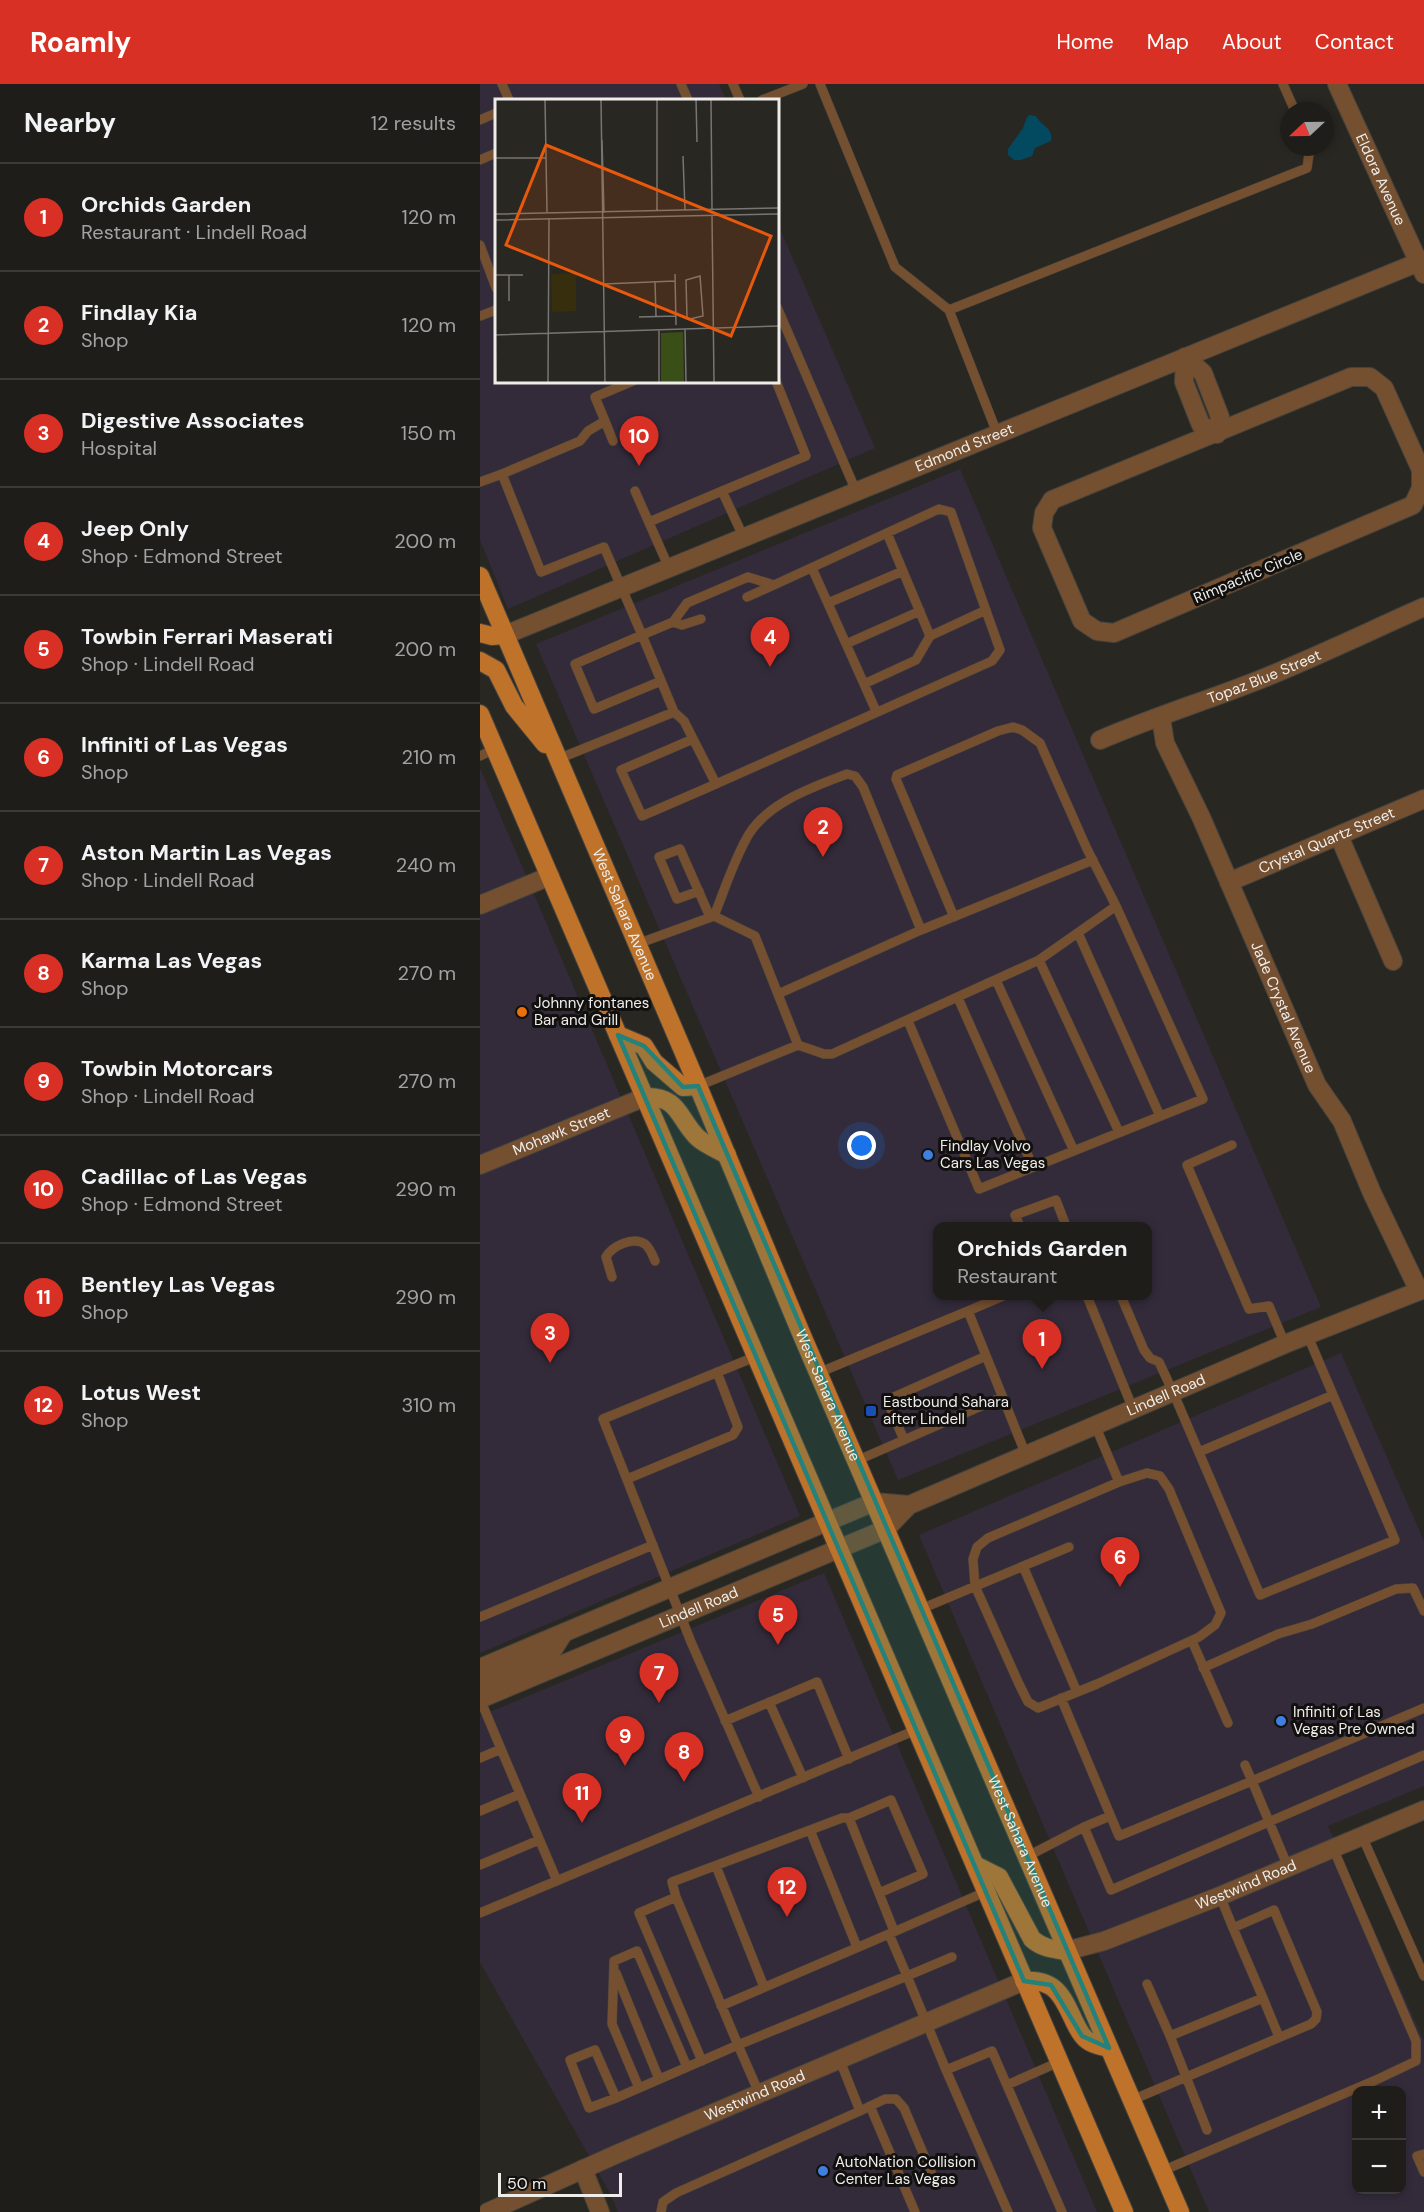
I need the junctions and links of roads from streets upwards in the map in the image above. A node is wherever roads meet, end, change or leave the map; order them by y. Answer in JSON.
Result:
{"nodes":[{"id":1,"x":1337,"y":84,"type":"edge"},
{"id":2,"x":1422,"y":265,"type":"edge"},
{"id":3,"x":1185,"y":357,"type":"junction"},
{"id":4,"x":1216,"y":434,"type":"junction"},
{"id":5,"x":480,"y":576,"type":"edge"},
{"id":6,"x":1424,"y":607,"type":"edge"},
{"id":7,"x":480,"y":633,"type":"edge"},
{"id":8,"x":505,"y":635,"type":"junction"},
{"id":9,"x":480,"y":662,"type":"edge"},
{"id":10,"x":480,"y":714,"type":"edge"},
{"id":11,"x":1161,"y":718,"type":"junction"},
{"id":12,"x":1100,"y":740,"type":"dead end"},
{"id":13,"x":488,"y":752,"type":"edge"},
{"id":14,"x":558,"y":759,"type":"junction"},
{"id":15,"x":1424,"y":799,"type":"edge"},
{"id":16,"x":1339,"y":836,"type":"junction"},
{"id":17,"x":550,"y":876,"type":"junction"},
{"id":18,"x":1229,"y":882,"type":"junction"},
{"id":19,"x":480,"y":905,"type":"edge"},
{"id":20,"x":1393,"y":961,"type":"dead end"},
{"id":21,"x":618,"y":1035,"type":"junction"},
{"id":22,"x":698,"y":1086,"type":"junction"},
{"id":23,"x":645,"y":1097,"type":"junction"},
{"id":24,"x":727,"y":1155,"type":"junction"},
{"id":25,"x":480,"y":1165,"type":"edge"},
{"id":26,"x":1421,"y":1290,"type":"edge"},
{"id":27,"x":874,"y":1502,"type":"junction"},
{"id":28,"x":909,"y":1505,"type":"junction"},
{"id":29,"x":826,"y":1522,"type":"junction"},
{"id":30,"x":886,"y":1530,"type":"junction"},
{"id":31,"x":838,"y":1550,"type":"junction"},
{"id":32,"x":563,"y":1634,"type":"junction"},
{"id":33,"x":480,"y":1668,"type":"edge"},
{"id":34,"x":480,"y":1687,"type":"edge"},
{"id":35,"x":480,"y":1699,"type":"edge"},
{"id":36,"x":1424,"y":1810,"type":"edge"},
{"id":37,"x":975,"y":1865,"type":"junction"},
{"id":38,"x":1066,"y":1951,"type":"junction"},
{"id":39,"x":1024,"y":1981,"type":"junction"},
{"id":40,"x":1109,"y":2048,"type":"junction"},
{"id":41,"x":583,"y":2169,"type":"junction"},
{"id":42,"x":488,"y":2212,"type":"edge"},
{"id":43,"x":600,"y":2212,"type":"edge"},
{"id":44,"x":1124,"y":2212,"type":"edge"},
{"id":45,"x":1180,"y":2212,"type":"edge"}],
"edges":[{"from":1,"to":2,"type":"street","name":"Eldora Avenue"},
{"from":2,"to":3,"type":"street","name":"Edmond Street"},
{"from":3,"to":4,"type":"street"},
{"from":3,"to":8,"type":"street","name":"Edmond Street"},
{"from":4,"to":4,"type":"street","name":"Rimpacific Circle"},
{"from":5,"to":8,"type":"main road","name":"West Sahara Avenue"},
{"from":6,"to":11,"type":"street","name":"Topaz Blue Street"},
{"from":7,"to":8,"type":"main road"},
{"from":8,"to":14,"type":"main road","name":"West Sahara Avenue"},
{"from":9,"to":14,"type":"main road"},
{"from":10,"to":13,"type":"main road"},
{"from":11,"to":12,"type":"street","name":"Topaz Blue Street"},
{"from":11,"to":18,"type":"street","name":"Jade Crystal Avenue"},
{"from":13,"to":17,"type":"main road"},
{"from":14,"to":22,"type":"main road","name":"West Sahara Avenue"},
{"from":15,"to":16,"type":"street","name":"Crystal Quartz Street"},
{"from":16,"to":18,"type":"street","name":"Crystal Quartz Street"},
{"from":16,"to":20,"type":"street"},
{"from":17,"to":19,"type":"street"},
{"from":17,"to":21,"type":"main road"},
{"from":18,"to":26,"type":"street","name":"Jade Crystal Avenue"},
{"from":21,"to":22,"type":"main road"},
{"from":21,"to":23,"type":"main road"},
{"from":22,"to":24,"type":"main road","name":"West Sahara Avenue"},
{"from":23,"to":24,"type":"main road"},
{"from":23,"to":25,"type":"street","name":"Mohawk Street"},
{"from":23,"to":29,"type":"main road"},
{"from":24,"to":27,"type":"main road","name":"West Sahara Avenue"},
{"from":26,"to":28,"type":"street","name":"Lindell Road"},
{"from":27,"to":28,"type":"street","name":"Lindell Road"},
{"from":27,"to":29,"type":"street","name":"Lindell Road"},
{"from":27,"to":30,"type":"main road","name":"West Sahara Avenue"},
{"from":28,"to":30,"type":"street","name":"Lindell Road"},
{"from":29,"to":31,"type":"main road"},
{"from":29,"to":32,"type":"street","name":"Lindell Road"},
{"from":30,"to":31,"type":"street","name":"Lindell Road"},
{"from":30,"to":38,"type":"main road","name":"West Sahara Avenue"},
{"from":31,"to":35,"type":"street","name":"Lindell Road"},
{"from":31,"to":37,"type":"main road"},
{"from":32,"to":33,"type":"street","name":"Lindell Road"},
{"from":32,"to":34,"type":"street"},
{"from":36,"to":38,"type":"street","name":"Westwind Road"},
{"from":37,"to":38,"type":"main road"},
{"from":37,"to":39,"type":"main road"},
{"from":38,"to":40,"type":"main road","name":"West Sahara Avenue"},
{"from":39,"to":40,"type":"main road"},
{"from":39,"to":41,"type":"street","name":"Westwind Road"},
{"from":39,"to":44,"type":"main road"},
{"from":40,"to":45,"type":"main road","name":"West Sahara Avenue"},
{"from":41,"to":42,"type":"street","name":"Westwind Road"},
{"from":41,"to":43,"type":"street"}]}
